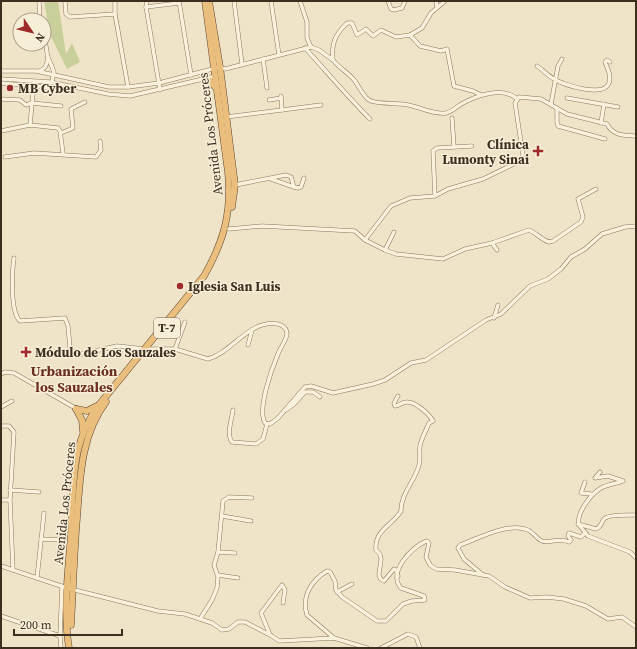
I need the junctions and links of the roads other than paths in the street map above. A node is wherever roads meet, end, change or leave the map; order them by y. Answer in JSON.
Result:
{"nodes":[{"id":1,"x":39,"y":1,"type":"edge"},
{"id":2,"x":65,"y":1,"type":"edge"},
{"id":3,"x":115,"y":1,"type":"edge"},
{"id":4,"x":147,"y":1,"type":"edge"},
{"id":5,"x":205,"y":1,"type":"edge"},
{"id":6,"x":209,"y":1,"type":"edge"},
{"id":7,"x":234,"y":1,"type":"edge"},
{"id":8,"x":270,"y":1,"type":"edge"},
{"id":9,"x":300,"y":1,"type":"edge"},
{"id":10,"x":388,"y":1,"type":"edge"},
{"id":11,"x":405,"y":1,"type":"edge"},
{"id":12,"x":436,"y":1,"type":"edge"},
{"id":13,"x":445,"y":1,"type":"edge"},
{"id":14,"x":179,"y":2,"type":"edge"},
{"id":15,"x":146,"y":7,"type":"junction"},
{"id":16,"x":437,"y":7,"type":"junction"},
{"id":17,"x":40,"y":12,"type":"edge"},
{"id":18,"x":115,"y":14,"type":"junction"},
{"id":19,"x":410,"y":35,"type":"junction"},
{"id":20,"x":311,"y":47,"type":"junction"},
{"id":21,"x":305,"y":48,"type":"junction"},
{"id":22,"x":47,"y":52,"type":"edge"},
{"id":23,"x":48,"y":55,"type":"junction"},
{"id":24,"x":279,"y":55,"type":"junction"},
{"id":25,"x":263,"y":59,"type":"junction"},
{"id":26,"x":562,"y":59,"type":"dead end"},
{"id":27,"x":333,"y":60,"type":"junction"},
{"id":28,"x":610,"y":62,"type":"dead end"},
{"id":29,"x":242,"y":64,"type":"junction"},
{"id":30,"x":537,"y":66,"type":"dead end"},
{"id":31,"x":45,"y":67,"type":"junction"},
{"id":32,"x":220,"y":68,"type":"junction"},
{"id":33,"x":1,"y":71,"type":"edge"},
{"id":34,"x":36,"y":71,"type":"junction"},
{"id":35,"x":44,"y":72,"type":"junction"},
{"id":36,"x":54,"y":74,"type":"junction"},
{"id":37,"x":217,"y":75,"type":"junction"},
{"id":38,"x":191,"y":76,"type":"junction"},
{"id":39,"x":1,"y":79,"type":"edge"},
{"id":40,"x":205,"y":79,"type":"junction"},
{"id":41,"x":34,"y":80,"type":"junction"},
{"id":42,"x":555,"y":80,"type":"junction"},
{"id":43,"x":43,"y":81,"type":"junction"},
{"id":44,"x":52,"y":82,"type":"junction"},
{"id":45,"x":159,"y":83,"type":"junction"},
{"id":46,"x":1,"y":84,"type":"edge"},
{"id":47,"x":34,"y":85,"type":"junction"},
{"id":48,"x":72,"y":86,"type":"junction"},
{"id":49,"x":128,"y":87,"type":"junction"},
{"id":50,"x":267,"y":88,"type":"dead end"},
{"id":51,"x":216,"y":89,"type":"junction"},
{"id":52,"x":160,"y":90,"type":"junction"},
{"id":53,"x":481,"y":95,"type":"junction"},
{"id":54,"x":516,"y":98,"type":"junction"},
{"id":55,"x":567,"y":98,"type":"dead end"},
{"id":56,"x":1,"y":99,"type":"edge"},
{"id":57,"x":269,"y":100,"type":"dead end"},
{"id":58,"x":85,"y":102,"type":"dead end"},
{"id":59,"x":32,"y":104,"type":"junction"},
{"id":60,"x":551,"y":104,"type":"junction"},
{"id":61,"x":604,"y":104,"type":"junction"},
{"id":62,"x":321,"y":105,"type":"dead end"},
{"id":63,"x":61,"y":106,"type":"dead end"},
{"id":64,"x":618,"y":107,"type":"dead end"},
{"id":65,"x":557,"y":108,"type":"junction"},
{"id":66,"x":282,"y":110,"type":"junction"},
{"id":67,"x":226,"y":117,"type":"junction"},
{"id":68,"x":452,"y":118,"type":"dead end"},
{"id":69,"x":370,"y":119,"type":"dead end"},
{"id":70,"x":601,"y":123,"type":"junction"},
{"id":71,"x":30,"y":125,"type":"junction"},
{"id":72,"x":1,"y":131,"type":"edge"},
{"id":73,"x":61,"y":133,"type":"junction"},
{"id":74,"x":636,"y":136,"type":"edge"},
{"id":75,"x":605,"y":139,"type":"dead end"},
{"id":76,"x":100,"y":141,"type":"dead end"},
{"id":77,"x":472,"y":146,"type":"dead end"},
{"id":78,"x":454,"y":148,"type":"junction"},
{"id":79,"x":63,"y":153,"type":"junction"},
{"id":80,"x":5,"y":156,"type":"dead end"},
{"id":81,"x":304,"y":178,"type":"dead end"},
{"id":82,"x":271,"y":179,"type":"junction"},
{"id":83,"x":234,"y":185,"type":"junction"},
{"id":84,"x":294,"y":187,"type":"junction"},
{"id":85,"x":596,"y":189,"type":"dead end"},
{"id":86,"x":435,"y":196,"type":"junction"},
{"id":87,"x":636,"y":226,"type":"edge"},
{"id":88,"x":229,"y":229,"type":"junction"},
{"id":89,"x":394,"y":232,"type":"dead end"},
{"id":90,"x":366,"y":240,"type":"junction"},
{"id":91,"x":492,"y":243,"type":"junction"},
{"id":92,"x":385,"y":250,"type":"junction"},
{"id":93,"x":497,"y":250,"type":"dead end"},
{"id":94,"x":14,"y":258,"type":"dead end"},
{"id":95,"x":498,"y":305,"type":"dead end"},
{"id":96,"x":493,"y":319,"type":"junction"},
{"id":97,"x":185,"y":322,"type":"dead end"},
{"id":98,"x":252,"y":329,"type":"junction"},
{"id":99,"x":248,"y":345,"type":"dead end"},
{"id":100,"x":147,"y":349,"type":"junction"},
{"id":101,"x":175,"y":349,"type":"junction"},
{"id":102,"x":1,"y":374,"type":"edge"},
{"id":103,"x":398,"y":396,"type":"dead end"},
{"id":104,"x":320,"y":397,"type":"dead end"},
{"id":105,"x":12,"y":401,"type":"dead end"},
{"id":106,"x":98,"y":406,"type":"junction"},
{"id":107,"x":1,"y":407,"type":"edge"},
{"id":108,"x":76,"y":408,"type":"junction"},
{"id":109,"x":233,"y":410,"type":"dead end"},
{"id":110,"x":284,"y":411,"type":"junction"},
{"id":111,"x":93,"y":418,"type":"junction"},
{"id":112,"x":267,"y":424,"type":"junction"},
{"id":113,"x":1,"y":426,"type":"edge"},
{"id":114,"x":83,"y":433,"type":"junction"},
{"id":115,"x":600,"y":472,"type":"dead end"},
{"id":116,"x":585,"y":482,"type":"dead end"},
{"id":117,"x":10,"y":490,"type":"junction"},
{"id":118,"x":39,"y":492,"type":"dead end"},
{"id":119,"x":252,"y":498,"type":"dead end"},
{"id":120,"x":590,"y":499,"type":"junction"},
{"id":121,"x":1,"y":500,"type":"edge"},
{"id":122,"x":10,"y":500,"type":"junction"},
{"id":123,"x":44,"y":513,"type":"dead end"},
{"id":124,"x":636,"y":515,"type":"edge"},
{"id":125,"x":222,"y":516,"type":"junction"},
{"id":126,"x":251,"y":520,"type":"dead end"},
{"id":127,"x":578,"y":524,"type":"junction"},
{"id":128,"x":585,"y":533,"type":"junction"},
{"id":129,"x":41,"y":539,"type":"junction"},
{"id":130,"x":62,"y":540,"type":"dead end"},
{"id":131,"x":218,"y":552,"type":"junction"},
{"id":132,"x":235,"y":554,"type":"dead end"},
{"id":133,"x":636,"y":558,"type":"edge"},
{"id":134,"x":1,"y":566,"type":"edge"},
{"id":135,"x":12,"y":570,"type":"junction"},
{"id":136,"x":218,"y":575,"type":"junction"},
{"id":137,"x":484,"y":575,"type":"junction"},
{"id":138,"x":398,"y":576,"type":"junction"},
{"id":139,"x":37,"y":578,"type":"junction"},
{"id":140,"x":238,"y":578,"type":"dead end"},
{"id":141,"x":352,"y":584,"type":"dead end"},
{"id":142,"x":67,"y":588,"type":"junction"},
{"id":143,"x":337,"y":592,"type":"junction"},
{"id":144,"x":283,"y":603,"type":"dead end"},
{"id":145,"x":1,"y":616,"type":"edge"},
{"id":146,"x":200,"y":619,"type":"junction"},
{"id":147,"x":636,"y":627,"type":"edge"},
{"id":148,"x":270,"y":635,"type":"junction"},
{"id":149,"x":60,"y":636,"type":"junction"},
{"id":150,"x":334,"y":638,"type":"junction"},
{"id":151,"x":61,"y":648,"type":"edge"},
{"id":152,"x":69,"y":648,"type":"edge"},
{"id":153,"x":73,"y":648,"type":"edge"},
{"id":154,"x":367,"y":648,"type":"edge"},
{"id":155,"x":381,"y":648,"type":"edge"},
{"id":156,"x":420,"y":648,"type":"edge"}],
"edges":[{"from":1,"to":17,"type":"street"},
{"from":2,"to":18,"type":"street"},
{"from":3,"to":18,"type":"street"},
{"from":4,"to":15,"type":"street"},
{"from":5,"to":32,"type":"highway","name":"Avenida Los Próceres","number":"T-7"},
{"from":6,"to":32,"type":"highway","name":"Avenida Los Próceres","number":"T-7"},
{"from":7,"to":29,"type":"street"},
{"from":8,"to":24,"type":"street"},
{"from":9,"to":20,"type":"street"},
{"from":10,"to":11,"type":"street"},
{"from":12,"to":16,"type":"street"},
{"from":13,"to":16,"type":"street"},
{"from":14,"to":15,"type":"street"},
{"from":14,"to":38,"type":"street"},
{"from":15,"to":45,"type":"street"},
{"from":16,"to":19,"type":"street"},
{"from":18,"to":49,"type":"street"},
{"from":19,"to":27,"type":"street"},
{"from":19,"to":53,"type":"street"},
{"from":20,"to":21,"type":"street"},
{"from":20,"to":27,"type":"street"},
{"from":21,"to":24,"type":"street"},
{"from":21,"to":69,"type":"street"},
{"from":22,"to":23,"type":"street"},
{"from":23,"to":31,"type":"street"},
{"from":23,"to":36,"type":"street"},
{"from":24,"to":25,"type":"street"},
{"from":25,"to":29,"type":"street"},
{"from":25,"to":50,"type":"street"},
{"from":26,"to":42,"type":"street"},
{"from":27,"to":53,"type":"street"},
{"from":28,"to":42,"type":"street"},
{"from":29,"to":32,"type":"street"},
{"from":30,"to":42,"type":"street"},
{"from":31,"to":34,"type":"street"},
{"from":31,"to":35,"type":"street"},
{"from":32,"to":37,"type":"highway","name":"Avenida Los Próceres","number":"T-7"},
{"from":32,"to":38,"type":"street"},
{"from":33,"to":34,"type":"street"},
{"from":34,"to":35,"type":"street"},
{"from":35,"to":36,"type":"street"},
{"from":35,"to":43,"type":"street"},
{"from":36,"to":44,"type":"street"},
{"from":36,"to":49,"type":"street"},
{"from":37,"to":40,"type":"street"},
{"from":37,"to":51,"type":"highway","name":"Avenida Los Próceres","number":"T-7"},
{"from":37,"to":67,"type":"highway","name":"Avenida Los Próceres","number":"T-7"},
{"from":38,"to":45,"type":"street"},
{"from":39,"to":41,"type":"street"},
{"from":40,"to":51,"type":"highway"},
{"from":40,"to":52,"type":"street"},
{"from":41,"to":43,"type":"street"},
{"from":41,"to":47,"type":"street"},
{"from":42,"to":60,"type":"street"},
{"from":43,"to":44,"type":"street"},
{"from":44,"to":48,"type":"street"},
{"from":45,"to":49,"type":"street"},
{"from":45,"to":52,"type":"street"},
{"from":46,"to":47,"type":"street"},
{"from":47,"to":48,"type":"street"},
{"from":47,"to":59,"type":"street"},
{"from":48,"to":52,"type":"street"},
{"from":51,"to":100,"type":"highway","name":"Avenida Los Próceres","number":"T-7"},
{"from":53,"to":54,"type":"street"},
{"from":54,"to":60,"type":"street"},
{"from":54,"to":86,"type":"street"},
{"from":55,"to":61,"type":"street"},
{"from":56,"to":59,"type":"street"},
{"from":57,"to":66,"type":"street"},
{"from":58,"to":73,"type":"street"},
{"from":59,"to":63,"type":"street"},
{"from":59,"to":71,"type":"street"},
{"from":60,"to":65,"type":"street"},
{"from":61,"to":64,"type":"street"},
{"from":61,"to":70,"type":"street"},
{"from":62,"to":66,"type":"street"},
{"from":65,"to":70,"type":"street"},
{"from":65,"to":75,"type":"street"},
{"from":66,"to":67,"type":"street"},
{"from":67,"to":83,"type":"highway","name":"Avenida Los Próceres","number":"T-7"},
{"from":68,"to":78,"type":"street"},
{"from":70,"to":74,"type":"street"},
{"from":71,"to":72,"type":"street"},
{"from":71,"to":73,"type":"street"},
{"from":73,"to":79,"type":"street"},
{"from":76,"to":79,"type":"street"},
{"from":77,"to":78,"type":"street"},
{"from":78,"to":86,"type":"street"},
{"from":79,"to":80,"type":"street"},
{"from":81,"to":84,"type":"street"},
{"from":82,"to":83,"type":"street"},
{"from":82,"to":84,"type":"street"},
{"from":82,"to":84,"type":"street"},
{"from":83,"to":88,"type":"highway","name":"Avenida Los Próceres","number":"T-7"},
{"from":85,"to":91,"type":"street"},
{"from":86,"to":90,"type":"street"},
{"from":87,"to":96,"type":"street"},
{"from":88,"to":90,"type":"street"},
{"from":88,"to":100,"type":"highway","name":"Avenida Los Próceres","number":"T-7"},
{"from":89,"to":92,"type":"street"},
{"from":90,"to":92,"type":"street"},
{"from":91,"to":92,"type":"street"},
{"from":91,"to":93,"type":"street"},
{"from":94,"to":100,"type":"street"},
{"from":95,"to":96,"type":"street"},
{"from":96,"to":110,"type":"street"},
{"from":97,"to":101,"type":"street"},
{"from":98,"to":99,"type":"street"},
{"from":98,"to":101,"type":"street"},
{"from":98,"to":112,"type":"street"},
{"from":100,"to":101,"type":"street"},
{"from":100,"to":106,"type":"highway","name":"Avenida Los Próceres","number":"T-7"},
{"from":100,"to":111,"type":"highway","name":"Avenida Los Próceres","number":"T-7"},
{"from":102,"to":108,"type":"street"},
{"from":103,"to":138,"type":"street"},
{"from":104,"to":110,"type":"street"},
{"from":105,"to":107,"type":"street"},
{"from":106,"to":108,"type":"highway"},
{"from":106,"to":111,"type":"highway","name":"Avenida Los Próceres","number":"T-7"},
{"from":108,"to":111,"type":"street"},
{"from":108,"to":114,"type":"highway","number":"T-7"},
{"from":109,"to":112,"type":"street"},
{"from":110,"to":112,"type":"street"},
{"from":111,"to":114,"type":"highway","name":"Avenida Los Próceres","number":"T-7"},
{"from":111,"to":142,"type":"highway","name":"Avenida Los Próceres","number":"T-7"},
{"from":113,"to":117,"type":"street"},
{"from":114,"to":142,"type":"highway","name":"Avenida Los Próceres","number":"T-7"},
{"from":115,"to":120,"type":"street"},
{"from":116,"to":120,"type":"street"},
{"from":117,"to":118,"type":"street"},
{"from":117,"to":122,"type":"street"},
{"from":119,"to":125,"type":"street"},
{"from":120,"to":127,"type":"street"},
{"from":121,"to":122,"type":"street"},
{"from":122,"to":135,"type":"street"},
{"from":123,"to":129,"type":"street"},
{"from":124,"to":127,"type":"street"},
{"from":125,"to":126,"type":"street"},
{"from":125,"to":131,"type":"street"},
{"from":127,"to":128,"type":"street"},
{"from":128,"to":133,"type":"street"},
{"from":128,"to":137,"type":"street"},
{"from":129,"to":130,"type":"street"},
{"from":129,"to":139,"type":"street"},
{"from":131,"to":132,"type":"street"},
{"from":131,"to":136,"type":"street"},
{"from":134,"to":135,"type":"street"},
{"from":135,"to":139,"type":"street"},
{"from":136,"to":140,"type":"street"},
{"from":136,"to":146,"type":"street"},
{"from":137,"to":138,"type":"street"},
{"from":137,"to":147,"type":"street"},
{"from":138,"to":143,"type":"street"},
{"from":139,"to":142,"type":"street"},
{"from":141,"to":143,"type":"street"},
{"from":142,"to":146,"type":"street"},
{"from":142,"to":149,"type":"street"},
{"from":142,"to":152,"type":"highway","name":"Avenida Los Próceres","number":"T-7"},
{"from":142,"to":153,"type":"highway","name":"Avenida Los Próceres","number":"T-7"},
{"from":143,"to":150,"type":"street"},
{"from":144,"to":148,"type":"street"},
{"from":145,"to":149,"type":"street"},
{"from":146,"to":148,"type":"street"},
{"from":148,"to":150,"type":"street"},
{"from":149,"to":151,"type":"street"},
{"from":150,"to":154,"type":"street"},
{"from":155,"to":156,"type":"street"}]}
